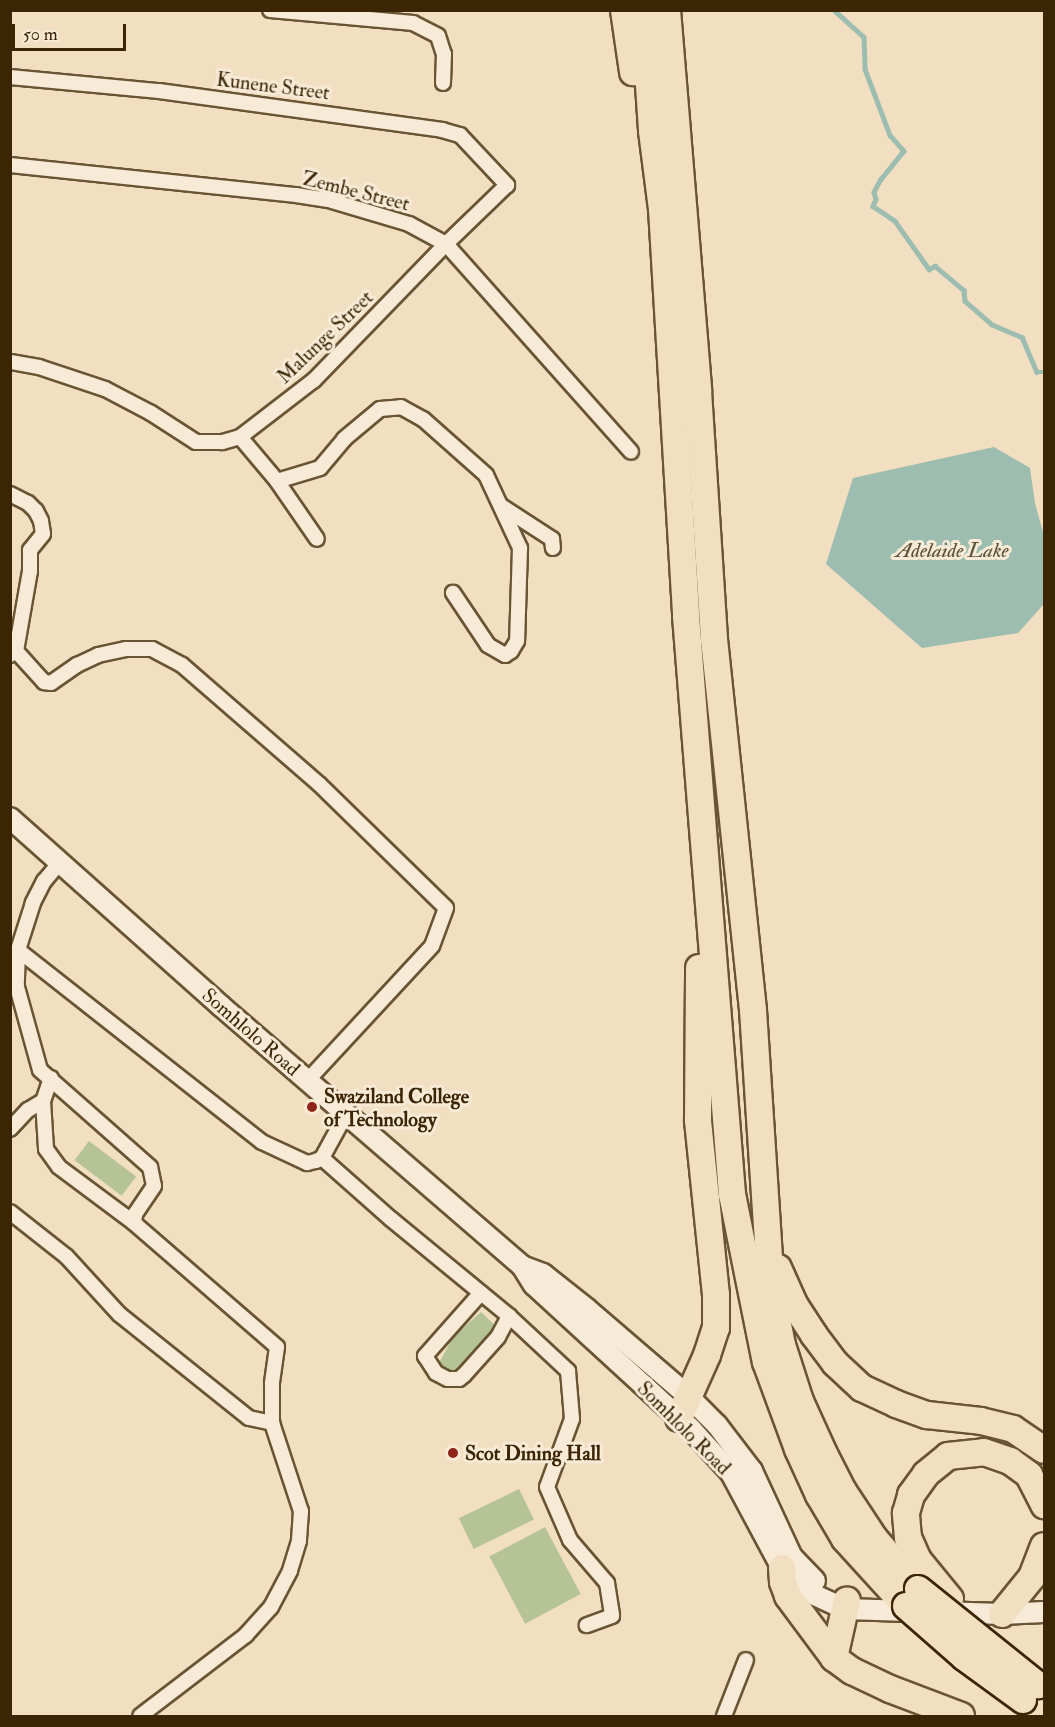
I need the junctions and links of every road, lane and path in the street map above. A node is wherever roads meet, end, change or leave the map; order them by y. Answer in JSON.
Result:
{"nodes":[{"id":1,"x":270,"y":10,"type":"edge"},
{"id":2,"x":624,"y":10,"type":"edge"},
{"id":3,"x":644,"y":10,"type":"edge"},
{"id":4,"x":667,"y":10,"type":"edge"},
{"id":5,"x":10,"y":77,"type":"edge"},
{"id":6,"x":442,"y":83,"type":"dead end"},
{"id":7,"x":10,"y":165,"type":"edge"},
{"id":8,"x":507,"y":185,"type":"joint"},
{"id":9,"x":662,"y":209,"type":"junction"},
{"id":10,"x":446,"y":244,"type":"junction"},
{"id":11,"x":10,"y":362,"type":"edge"},
{"id":12,"x":240,"y":437,"type":"junction"},
{"id":13,"x":631,"y":452,"type":"dead end"},
{"id":14,"x":277,"y":481,"type":"junction"},
{"id":15,"x":10,"y":494,"type":"edge"},
{"id":16,"x":500,"y":505,"type":"junction"},
{"id":17,"x":317,"y":539,"type":"dead end"},
{"id":18,"x":553,"y":548,"type":"dead end"},
{"id":19,"x":453,"y":593,"type":"dead end"},
{"id":20,"x":13,"y":653,"type":"edge"},
{"id":21,"x":700,"y":790,"type":"junction"},
{"id":22,"x":10,"y":818,"type":"edge"},
{"id":23,"x":61,"y":861,"type":"junction"},
{"id":24,"x":18,"y":950,"type":"junction"},
{"id":25,"x":51,"y":1078,"type":"junction"},
{"id":26,"x":308,"y":1080,"type":"junction"},
{"id":27,"x":43,"y":1101,"type":"junction"},
{"id":28,"x":346,"y":1114,"type":"junction"},
{"id":29,"x":10,"y":1129,"type":"edge"},
{"id":30,"x":322,"y":1158,"type":"junction"},
{"id":31,"x":10,"y":1212,"type":"edge"},
{"id":32,"x":134,"y":1223,"type":"junction"},
{"id":33,"x":770,"y":1252,"type":"junction"},
{"id":34,"x":480,"y":1294,"type":"junction"},
{"id":35,"x":509,"y":1316,"type":"junction"},
{"id":36,"x":683,"y":1407,"type":"junction"},
{"id":37,"x":272,"y":1423,"type":"junction"},
{"id":38,"x":1044,"y":1450,"type":"edge"},
{"id":39,"x":1044,"y":1505,"type":"edge"},
{"id":40,"x":1044,"y":1546,"type":"edge"},
{"id":41,"x":782,"y":1568,"type":"junction"},
{"id":42,"x":912,"y":1598,"type":"junction"},
{"id":43,"x":851,"y":1606,"type":"junction"},
{"id":44,"x":1044,"y":1612,"type":"edge"},
{"id":45,"x":1002,"y":1614,"type":"junction"},
{"id":46,"x":587,"y":1625,"type":"dead end"},
{"id":47,"x":834,"y":1658,"type":"junction"},
{"id":48,"x":746,"y":1660,"type":"dead end"},
{"id":49,"x":1039,"y":1691,"type":"edge"},
{"id":50,"x":140,"y":1716,"type":"edge"},
{"id":51,"x":723,"y":1716,"type":"edge"},
{"id":52,"x":961,"y":1716,"type":"edge"}],
"edges":[{"from":1,"to":6,"type":"street"},
{"from":2,"to":9,"type":"highway"},
{"from":3,"to":9,"type":"highway"},
{"from":4,"to":33,"type":"highway"},
{"from":5,"to":8,"type":"street","name":"Kunene Street"},
{"from":7,"to":10,"type":"street","name":"Zembe Street"},
{"from":8,"to":10,"type":"street","name":"Malunge Street"},
{"from":9,"to":21,"type":"highway"},
{"from":10,"to":12,"type":"street","name":"Malunge Street"},
{"from":10,"to":13,"type":"street","name":"Zembe Street"},
{"from":11,"to":12,"type":"street","name":"Malunge Street"},
{"from":12,"to":14,"type":"street"},
{"from":14,"to":16,"type":"street"},
{"from":14,"to":17,"type":"street"},
{"from":15,"to":20,"type":"street"},
{"from":16,"to":18,"type":"street"},
{"from":16,"to":19,"type":"street"},
{"from":20,"to":26,"type":"street"},
{"from":21,"to":36,"type":"highway"},
{"from":21,"to":42,"type":"highway"},
{"from":22,"to":23,"type":"main road","name":"Somhlolo Road"},
{"from":23,"to":24,"type":"street"},
{"from":23,"to":26,"type":"main road","name":"Somhlolo Road"},
{"from":24,"to":25,"type":"street"},
{"from":24,"to":30,"type":"street"},
{"from":25,"to":27,"type":"street"},
{"from":25,"to":32,"type":"street"},
{"from":26,"to":28,"type":"main road","name":"Somhlolo Road"},
{"from":27,"to":29,"type":"street"},
{"from":27,"to":32,"type":"street"},
{"from":28,"to":30,"type":"street"},
{"from":28,"to":36,"type":"main road","name":"Somhlolo Road"},
{"from":30,"to":34,"type":"street"},
{"from":31,"to":37,"type":"street"},
{"from":32,"to":37,"type":"street"},
{"from":33,"to":38,"type":"highway"},
{"from":33,"to":42,"type":"highway"},
{"from":34,"to":35,"type":"street"},
{"from":34,"to":35,"type":"street"},
{"from":35,"to":46,"type":"street"},
{"from":36,"to":41,"type":"main road","name":"Somhlolo Road"},
{"from":36,"to":43,"type":"main road","name":"Somhlolo Road"},
{"from":37,"to":50,"type":"street"},
{"from":39,"to":49,"type":"highway"},
{"from":40,"to":45,"type":"highway"},
{"from":41,"to":43,"type":"main road","name":"Somhlolo Road"},
{"from":41,"to":47,"type":"highway"},
{"from":42,"to":49,"type":"highway","bridge":true},
{"from":43,"to":45,"type":"main road","name":"Somhlolo Road"},
{"from":43,"to":47,"type":"highway"},
{"from":44,"to":45,"type":"main road","name":"Somhlolo Road"},
{"from":47,"to":52,"type":"highway"},
{"from":48,"to":51,"type":"street"}]}
